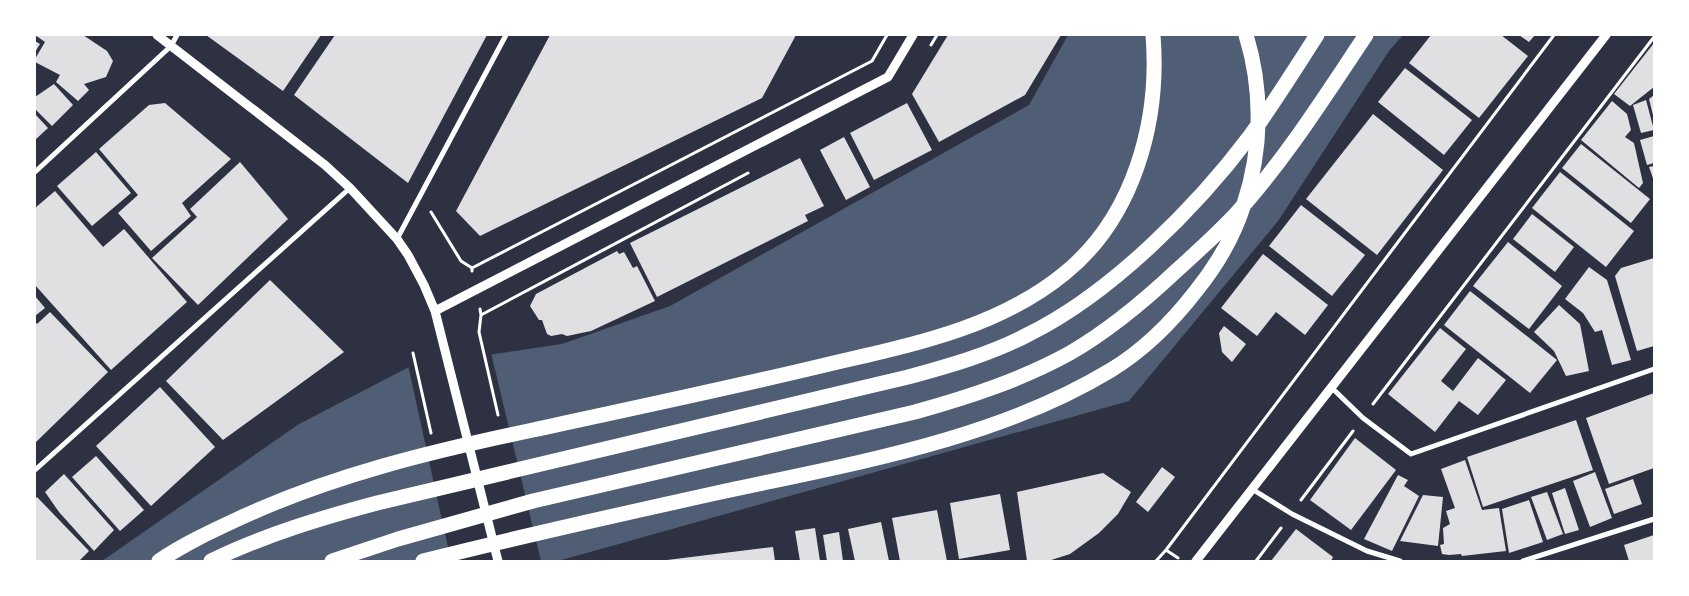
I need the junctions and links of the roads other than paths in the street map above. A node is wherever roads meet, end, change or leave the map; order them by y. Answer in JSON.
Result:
{"nodes":[{"id":1,"x":157,"y":35,"type":"edge"},
{"id":2,"x":177,"y":35,"type":"edge"},
{"id":3,"x":506,"y":35,"type":"edge"},
{"id":4,"x":913,"y":35,"type":"edge"},
{"id":5,"x":1153,"y":35,"type":"edge"},
{"id":6,"x":1246,"y":35,"type":"edge"},
{"id":7,"x":1317,"y":35,"type":"edge"},
{"id":8,"x":1366,"y":35,"type":"edge"},
{"id":9,"x":1606,"y":35,"type":"edge"},
{"id":10,"x":172,"y":46,"type":"junction"},
{"id":11,"x":35,"y":172,"type":"edge"},
{"id":12,"x":350,"y":188,"type":"junction"},
{"id":13,"x":397,"y":239,"type":"junction"},
{"id":14,"x":435,"y":312,"type":"junction"},
{"id":15,"x":1654,"y":369,"type":"edge"},
{"id":16,"x":1332,"y":388,"type":"junction"},
{"id":17,"x":35,"y":470,"type":"edge"},
{"id":18,"x":1252,"y":489,"type":"junction"},
{"id":19,"x":1654,"y":518,"type":"edge"},
{"id":20,"x":159,"y":561,"type":"edge"},
{"id":21,"x":211,"y":561,"type":"edge"},
{"id":22,"x":332,"y":561,"type":"edge"},
{"id":23,"x":423,"y":561,"type":"edge"},
{"id":24,"x":498,"y":561,"type":"edge"},
{"id":25,"x":1196,"y":561,"type":"edge"},
{"id":26,"x":1400,"y":561,"type":"edge"},
{"id":27,"x":1523,"y":561,"type":"edge"}],
"edges":[{"from":1,"to":10,"type":"street"},
{"from":2,"to":10,"type":"street"},
{"from":3,"to":13,"type":"street"},
{"from":4,"to":14,"type":"street"},
{"from":5,"to":20,"type":"highway"},
{"from":6,"to":23,"type":"highway"},
{"from":7,"to":21,"type":"highway"},
{"from":8,"to":22,"type":"highway"},
{"from":9,"to":16,"type":"street"},
{"from":10,"to":11,"type":"street"},
{"from":10,"to":12,"type":"street"},
{"from":12,"to":13,"type":"street"},
{"from":12,"to":17,"type":"street"},
{"from":13,"to":14,"type":"street"},
{"from":14,"to":24,"type":"street"},
{"from":15,"to":16,"type":"street"},
{"from":16,"to":18,"type":"street"},
{"from":18,"to":25,"type":"street"},
{"from":18,"to":26,"type":"street"},
{"from":19,"to":27,"type":"street"}]}
